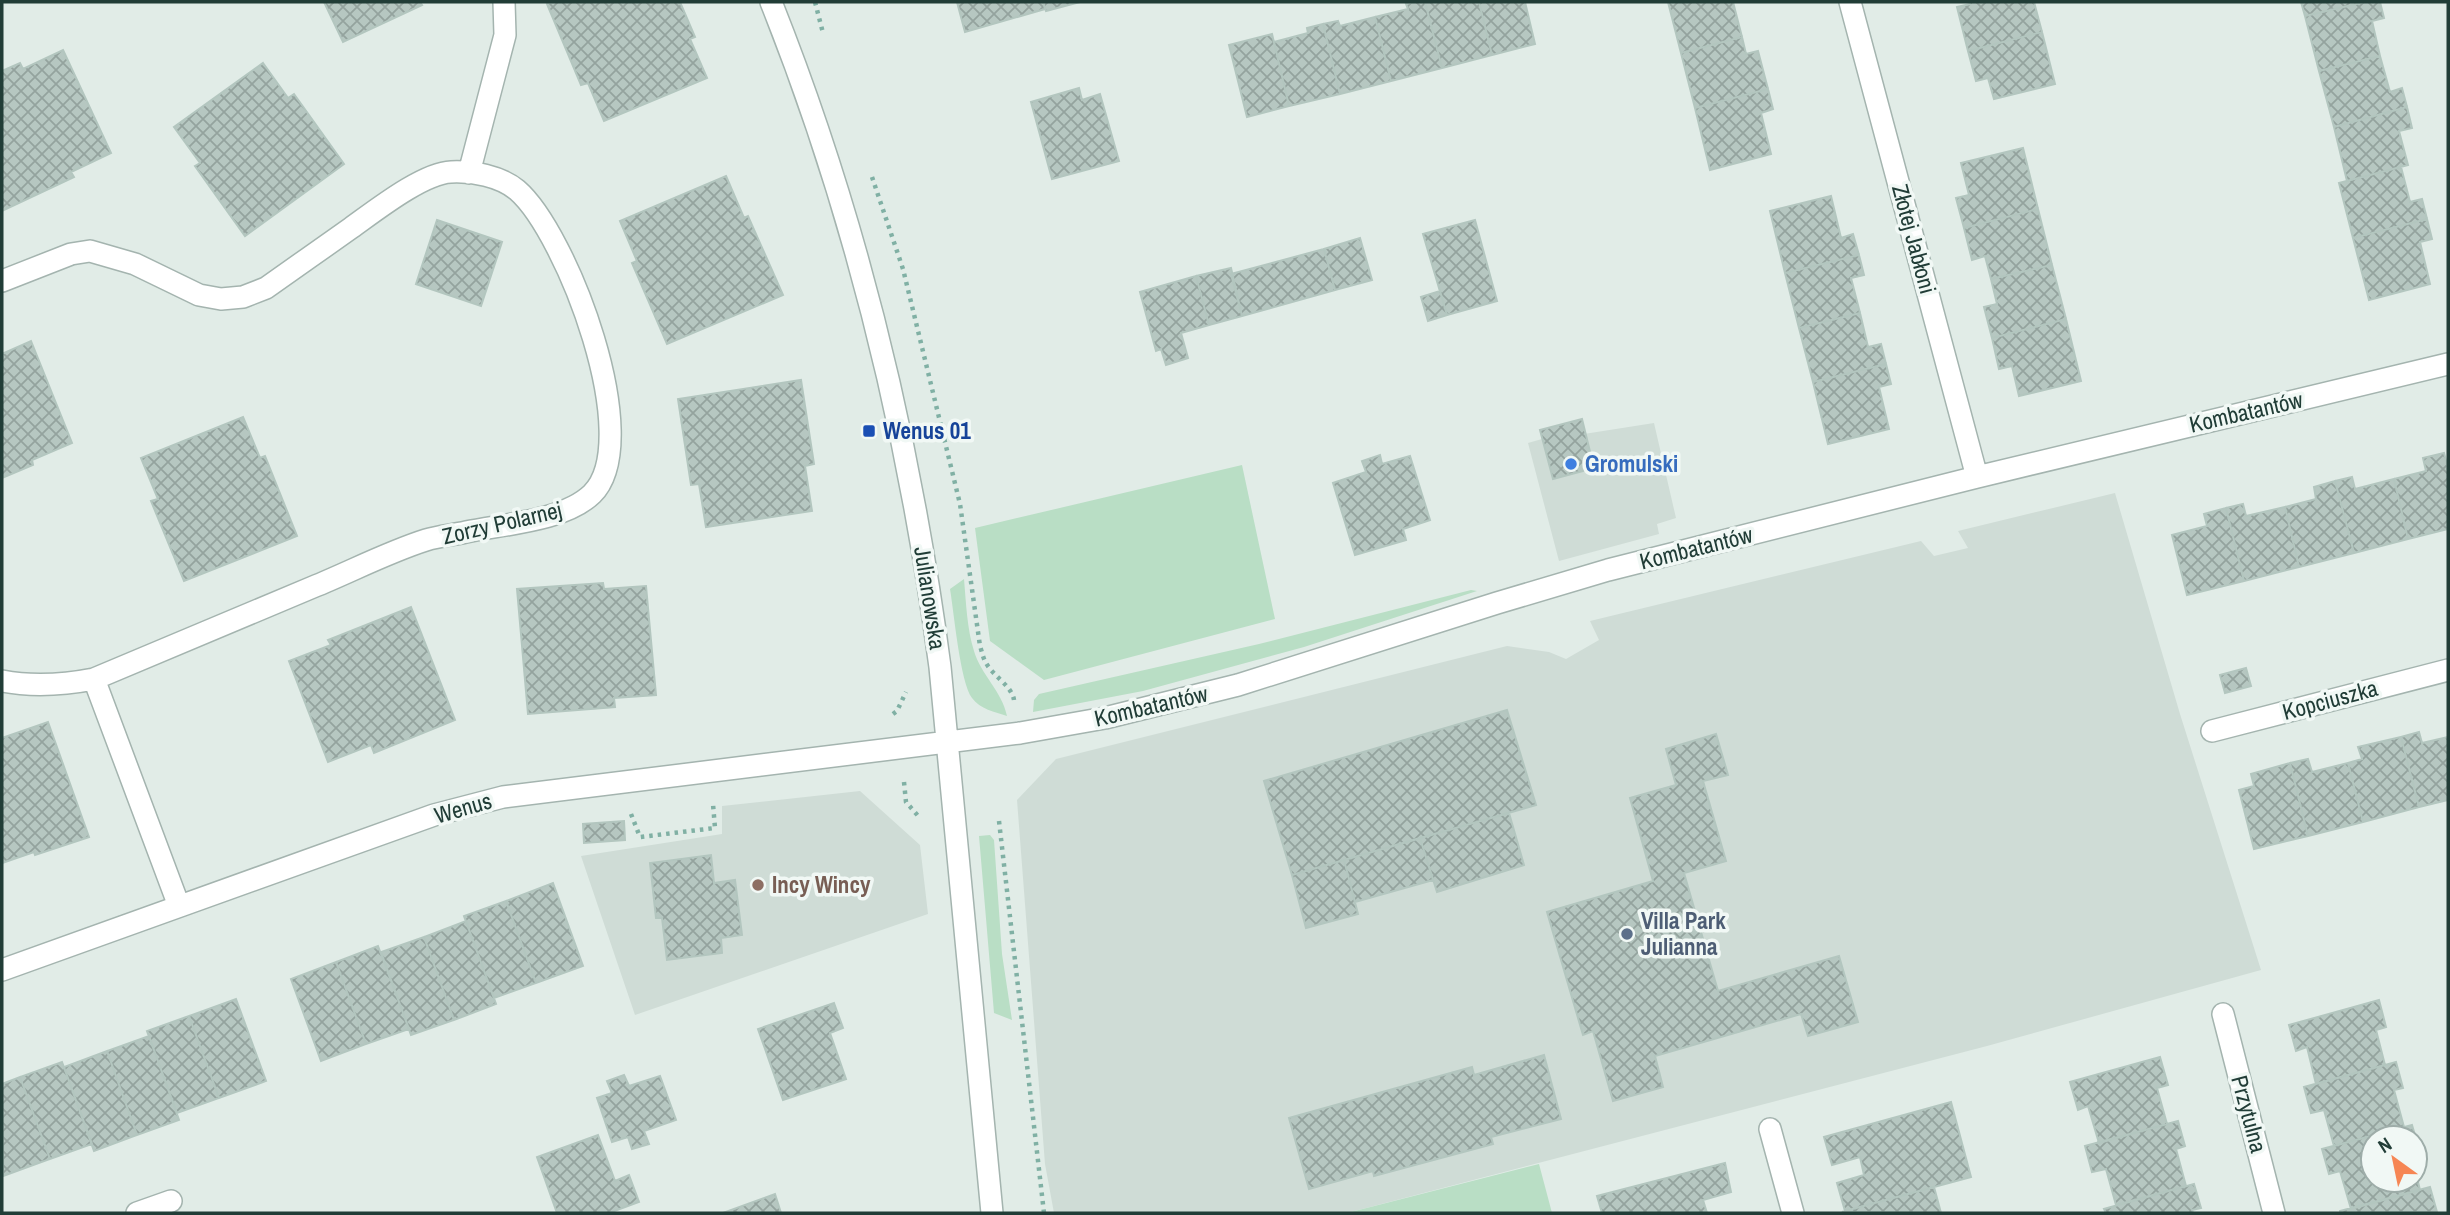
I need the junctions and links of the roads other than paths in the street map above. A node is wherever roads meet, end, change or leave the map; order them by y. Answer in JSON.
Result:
{"nodes":[{"id":1,"x":504,"y":2,"type":"edge"},
{"id":2,"x":771,"y":2,"type":"edge"},
{"id":3,"x":1850,"y":2,"type":"edge"},
{"id":4,"x":469,"y":173,"type":"junction"},
{"id":5,"x":2,"y":281,"type":"edge"},
{"id":6,"x":2448,"y":364,"type":"edge"},
{"id":7,"x":1977,"y":477,"type":"junction"},
{"id":8,"x":2448,"y":670,"type":"edge"},
{"id":9,"x":94,"y":679,"type":"junction"},
{"id":10,"x":2,"y":681,"type":"edge"},
{"id":11,"x":2212,"y":731,"type":"dead end"},
{"id":12,"x":947,"y":743,"type":"junction"},
{"id":13,"x":179,"y":906,"type":"junction"},
{"id":14,"x":2,"y":970,"type":"edge"},
{"id":15,"x":2223,"y":1014,"type":"dead end"},
{"id":16,"x":1770,"y":1129,"type":"dead end"},
{"id":17,"x":171,"y":1201,"type":"dead end"},
{"id":18,"x":137,"y":1213,"type":"edge"},
{"id":19,"x":992,"y":1213,"type":"edge"},
{"id":20,"x":1793,"y":1213,"type":"edge"},
{"id":21,"x":2274,"y":1213,"type":"edge"}],
"edges":[{"from":1,"to":4,"type":"street"},
{"from":2,"to":12,"type":"street","name":"Julianowska"},
{"from":3,"to":7,"type":"street","name":"Złotej Jabłoni"},
{"from":4,"to":5,"type":"street","name":"Zorzy Polarnej"},
{"from":4,"to":9,"type":"street","name":"Zorzy Polarnej"},
{"from":6,"to":7,"type":"street","name":"Kombatantów"},
{"from":7,"to":12,"type":"street","name":"Kombatantów"},
{"from":8,"to":11,"type":"street","name":"Kopciuszka"},
{"from":9,"to":10,"type":"street","name":"Zorzy Polarnej"},
{"from":9,"to":13,"type":"street"},
{"from":12,"to":13,"type":"street","name":"Wenus"},
{"from":12,"to":19,"type":"street","name":"Julianowska"},
{"from":13,"to":14,"type":"street","name":"Wenus"},
{"from":15,"to":21,"type":"street","name":"Przytulna"},
{"from":16,"to":20,"type":"street"},
{"from":17,"to":18,"type":"street"}]}
